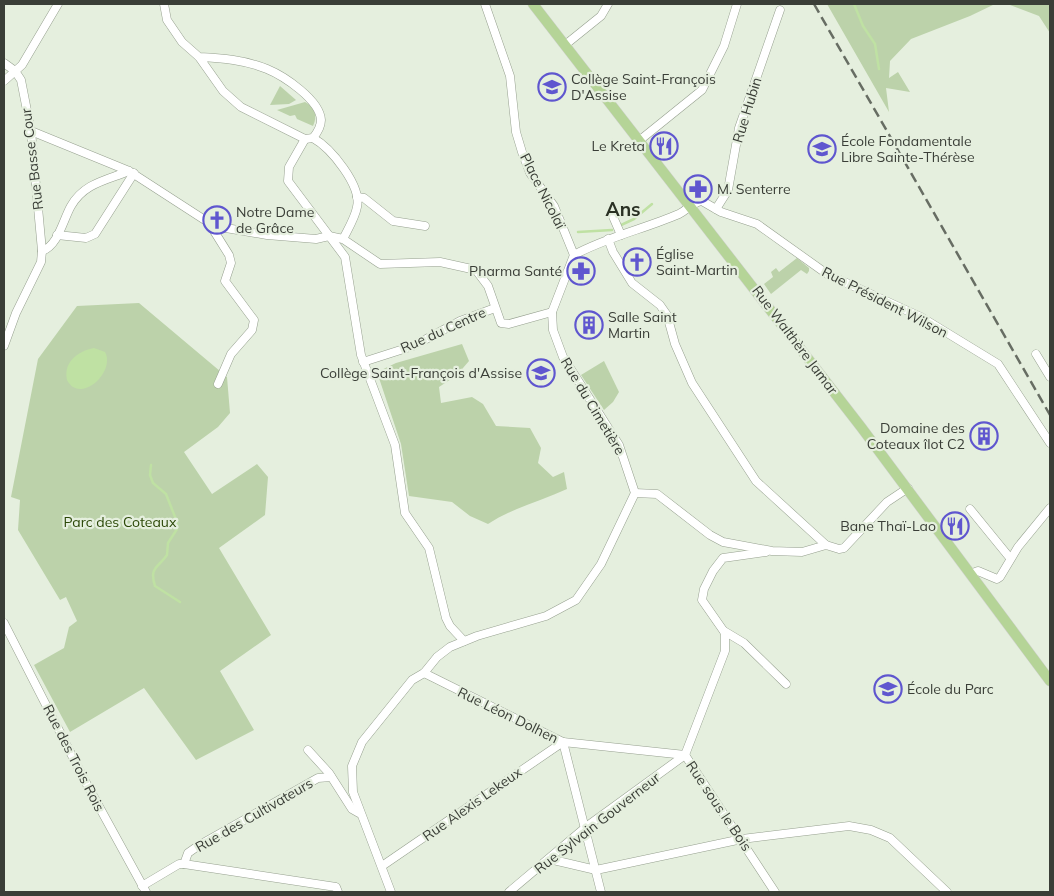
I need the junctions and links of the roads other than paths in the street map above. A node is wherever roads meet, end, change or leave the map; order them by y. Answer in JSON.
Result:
{"nodes":[{"id":1,"x":58,"y":4,"type":"edge"},
{"id":2,"x":164,"y":4,"type":"edge"},
{"id":3,"x":485,"y":4,"type":"edge"},
{"id":4,"x":533,"y":4,"type":"edge"},
{"id":5,"x":608,"y":4,"type":"edge"},
{"id":6,"x":737,"y":4,"type":"edge"},
{"id":7,"x":780,"y":10,"type":"dead end"},
{"id":8,"x":565,"y":44,"type":"junction"},
{"id":9,"x":199,"y":57,"type":"junction"},
{"id":10,"x":4,"y":63,"type":"edge"},
{"id":11,"x":15,"y":71,"type":"junction"},
{"id":12,"x":4,"y":81,"type":"edge"},
{"id":13,"x":31,"y":131,"type":"junction"},
{"id":14,"x":314,"y":138,"type":"junction"},
{"id":15,"x":305,"y":140,"type":"junction"},
{"id":16,"x":640,"y":140,"type":"junction"},
{"id":17,"x":132,"y":172,"type":"junction"},
{"id":18,"x":357,"y":197,"type":"junction"},
{"id":19,"x":691,"y":206,"type":"junction"},
{"id":20,"x":716,"y":210,"type":"junction"},
{"id":21,"x":611,"y":212,"type":"dead end"},
{"id":22,"x":214,"y":226,"type":"junction"},
{"id":23,"x":426,"y":226,"type":"dead end"},
{"id":24,"x":57,"y":235,"type":"junction"},
{"id":25,"x":621,"y":235,"type":"junction"},
{"id":26,"x":329,"y":236,"type":"junction"},
{"id":27,"x":343,"y":239,"type":"junction"},
{"id":28,"x":608,"y":239,"type":"junction"},
{"id":29,"x":42,"y":251,"type":"junction"},
{"id":30,"x":574,"y":255,"type":"junction"},
{"id":31,"x":495,"y":308,"type":"junction"},
{"id":32,"x":552,"y":312,"type":"junction"},
{"id":33,"x":4,"y":346,"type":"edge"},
{"id":34,"x":1036,"y":354,"type":"dead end"},
{"id":35,"x":363,"y":362,"type":"junction"},
{"id":36,"x":1050,"y":377,"type":"edge"},
{"id":37,"x":218,"y":384,"type":"dead end"},
{"id":38,"x":1050,"y":443,"type":"edge"},
{"id":39,"x":908,"y":488,"type":"junction"},
{"id":40,"x":635,"y":493,"type":"junction"},
{"id":41,"x":1050,"y":508,"type":"edge"},
{"id":42,"x":970,"y":509,"type":"dead end"},
{"id":43,"x":826,"y":545,"type":"junction"},
{"id":44,"x":772,"y":551,"type":"junction"},
{"id":45,"x":1010,"y":558,"type":"junction"},
{"id":46,"x":970,"y":574,"type":"junction"},
{"id":47,"x":4,"y":623,"type":"edge"},
{"id":48,"x":724,"y":631,"type":"junction"},
{"id":49,"x":464,"y":641,"type":"junction"},
{"id":50,"x":424,"y":673,"type":"junction"},
{"id":51,"x":1050,"y":681,"type":"edge"},
{"id":52,"x":786,"y":684,"type":"dead end"},
{"id":53,"x":563,"y":742,"type":"junction"},
{"id":54,"x":308,"y":750,"type":"dead end"},
{"id":55,"x":685,"y":755,"type":"junction"},
{"id":56,"x":331,"y":777,"type":"junction"},
{"id":57,"x":359,"y":813,"type":"junction"},
{"id":58,"x":586,"y":828,"type":"junction"},
{"id":59,"x":742,"y":838,"type":"junction"},
{"id":60,"x":549,"y":859,"type":"junction"},
{"id":61,"x":184,"y":864,"type":"junction"},
{"id":62,"x":382,"y":866,"type":"junction"},
{"id":63,"x":596,"y":870,"type":"junction"},
{"id":64,"x":144,"y":889,"type":"edge"},
{"id":65,"x":338,"y":892,"type":"edge"},
{"id":66,"x":391,"y":892,"type":"edge"},
{"id":67,"x":509,"y":892,"type":"edge"},
{"id":68,"x":601,"y":892,"type":"edge"},
{"id":69,"x":775,"y":892,"type":"edge"},
{"id":70,"x":947,"y":892,"type":"edge"}],
"edges":[{"from":1,"to":11,"type":"street"},
{"from":2,"to":9,"type":"street"},
{"from":3,"to":30,"type":"street","name":"Place Nicolaï"},
{"from":4,"to":8,"type":"main road","name":"Rue Walthère Jamar"},
{"from":5,"to":8,"type":"street"},
{"from":6,"to":16,"type":"street"},
{"from":7,"to":20,"type":"street","name":"Rue Hubin"},
{"from":8,"to":16,"type":"main road","name":"Rue Walthère Jamar"},
{"from":9,"to":14,"type":"street"},
{"from":9,"to":15,"type":"street"},
{"from":10,"to":11,"type":"street"},
{"from":11,"to":12,"type":"street"},
{"from":11,"to":13,"type":"street","name":"Rue Basse Cour"},
{"from":13,"to":17,"type":"street"},
{"from":13,"to":29,"type":"street","name":"Rue Basse Cour"},
{"from":14,"to":15,"type":"street"},
{"from":14,"to":18,"type":"street"},
{"from":15,"to":26,"type":"street"},
{"from":16,"to":19,"type":"main road","name":"Rue Walthère Jamar"},
{"from":17,"to":22,"type":"street"},
{"from":17,"to":24,"type":"street","name":"Rue Basse Cour"},
{"from":17,"to":24,"type":"street"},
{"from":18,"to":23,"type":"street"},
{"from":18,"to":27,"type":"street"},
{"from":19,"to":20,"type":"street","name":"Rue Président Wilson"},
{"from":19,"to":25,"type":"street"},
{"from":19,"to":39,"type":"main road","name":"Rue Walthère Jamar"},
{"from":20,"to":38,"type":"street","name":"Rue Président Wilson"},
{"from":21,"to":25,"type":"street"},
{"from":22,"to":26,"type":"street"},
{"from":22,"to":37,"type":"street"},
{"from":24,"to":29,"type":"street","name":"Rue Basse Cour"},
{"from":25,"to":28,"type":"street"},
{"from":26,"to":27,"type":"street"},
{"from":26,"to":35,"type":"street"},
{"from":27,"to":31,"type":"street"},
{"from":28,"to":30,"type":"street"},
{"from":28,"to":43,"type":"street"},
{"from":29,"to":33,"type":"street","name":"Rue Basse Cour"},
{"from":30,"to":32,"type":"street"},
{"from":31,"to":32,"type":"street"},
{"from":31,"to":35,"type":"street","name":"Rue du Centre"},
{"from":32,"to":40,"type":"street","name":"Rue du Cimetière"},
{"from":34,"to":36,"type":"street"},
{"from":35,"to":49,"type":"street"},
{"from":39,"to":43,"type":"street"},
{"from":39,"to":46,"type":"main road","name":"Rue Walthère Jamar"},
{"from":40,"to":44,"type":"street"},
{"from":40,"to":49,"type":"street"},
{"from":41,"to":45,"type":"street"},
{"from":42,"to":45,"type":"street"},
{"from":43,"to":44,"type":"street"},
{"from":44,"to":48,"type":"street"},
{"from":45,"to":46,"type":"street"},
{"from":46,"to":51,"type":"main road","name":"Rue Walthère Jamar"},
{"from":47,"to":64,"type":"street","name":"Rue des Trois Rois"},
{"from":48,"to":52,"type":"street"},
{"from":48,"to":55,"type":"street","name":"Rue sous le Bois"},
{"from":49,"to":50,"type":"street"},
{"from":50,"to":53,"type":"street","name":"Rue Léon Dolhen"},
{"from":50,"to":57,"type":"street"},
{"from":53,"to":55,"type":"street","name":"Rue Léon Dolhen"},
{"from":53,"to":58,"type":"street"},
{"from":53,"to":62,"type":"street","name":"Rue Alexis Lekeux"},
{"from":54,"to":56,"type":"street"},
{"from":55,"to":58,"type":"street","name":"Rue Sylvain Gouverneur"},
{"from":55,"to":59,"type":"street","name":"Rue sous le Bois"},
{"from":56,"to":57,"type":"street"},
{"from":56,"to":61,"type":"street","name":"Rue des Cultivateurs"},
{"from":57,"to":62,"type":"street"},
{"from":58,"to":60,"type":"street","name":"Rue Sylvain Gouverneur"},
{"from":58,"to":63,"type":"street"},
{"from":59,"to":63,"type":"street"},
{"from":59,"to":69,"type":"street","name":"Rue sous le Bois"},
{"from":59,"to":70,"type":"street"},
{"from":60,"to":63,"type":"street"},
{"from":60,"to":67,"type":"street","name":"Rue Sylvain Gouverneur"},
{"from":61,"to":64,"type":"street"},
{"from":61,"to":65,"type":"street"},
{"from":62,"to":66,"type":"street"},
{"from":63,"to":68,"type":"street"}]}
